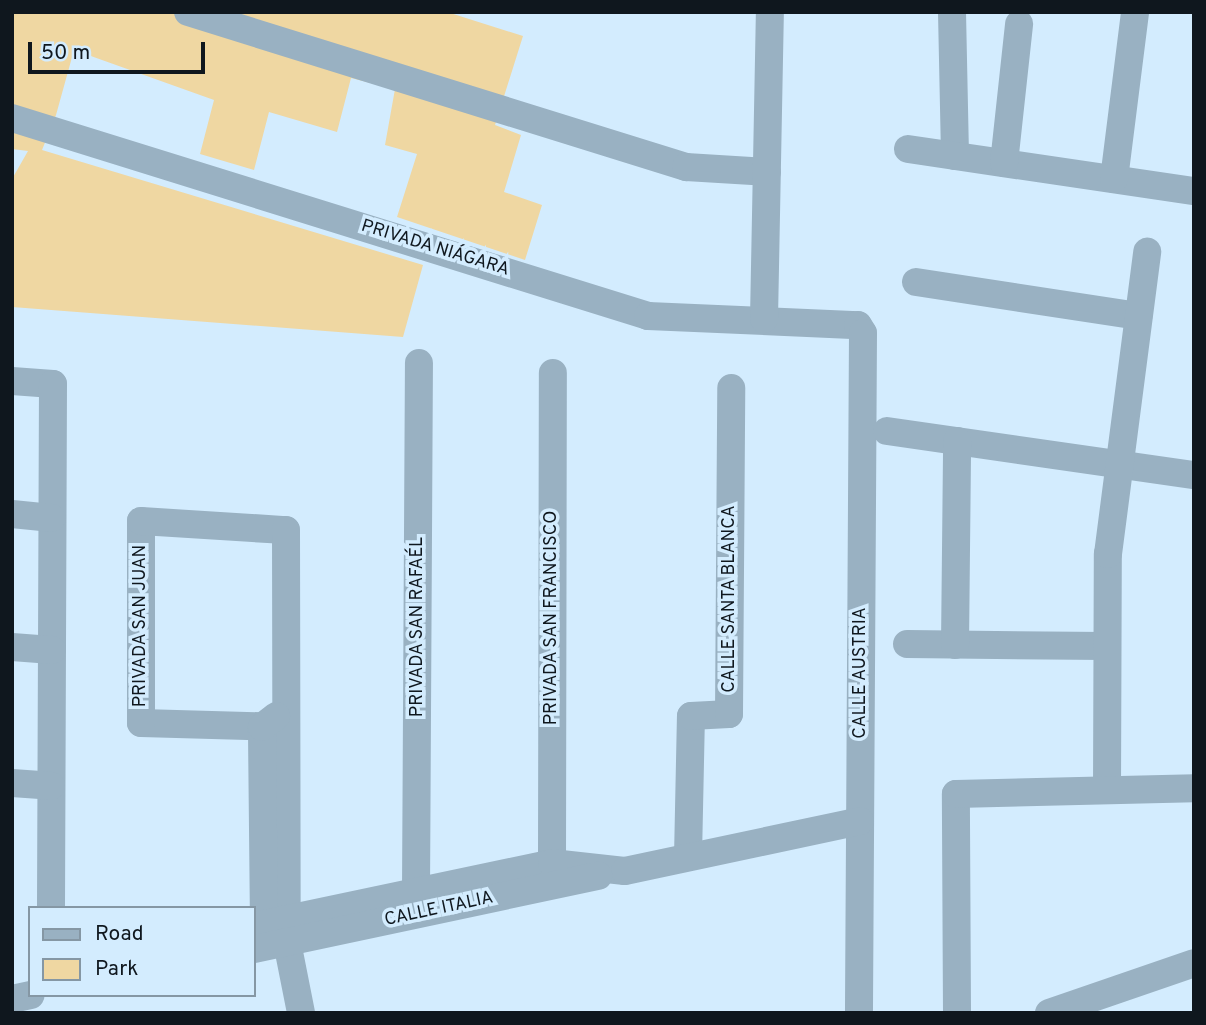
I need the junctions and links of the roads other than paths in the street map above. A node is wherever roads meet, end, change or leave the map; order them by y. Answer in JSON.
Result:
{"nodes":[{"id":1,"x":188,"y":12,"type":"edge"},
{"id":2,"x":770,"y":12,"type":"edge"},
{"id":3,"x":952,"y":12,"type":"edge"},
{"id":4,"x":1135,"y":12,"type":"edge"},
{"id":5,"x":1019,"y":24,"type":"dead end"},
{"id":6,"x":12,"y":118,"type":"edge"},
{"id":7,"x":908,"y":149,"type":"dead end"},
{"id":8,"x":955,"y":156,"type":"junction"},
{"id":9,"x":1004,"y":163,"type":"junction"},
{"id":10,"x":767,"y":172,"type":"junction"},
{"id":11,"x":1114,"y":179,"type":"junction"},
{"id":12,"x":1194,"y":191,"type":"edge"},
{"id":13,"x":1147,"y":252,"type":"dead end"},
{"id":14,"x":916,"y":282,"type":"dead end"},
{"id":15,"x":1139,"y":316,"type":"junction"},
{"id":16,"x":765,"y":319,"type":"junction"},
{"id":17,"x":863,"y":333,"type":"joint"},
{"id":18,"x":419,"y":363,"type":"dead end"},
{"id":19,"x":553,"y":373,"type":"dead end"},
{"id":20,"x":12,"y":381,"type":"edge"},
{"id":21,"x":731,"y":388,"type":"dead end"},
{"id":22,"x":887,"y":431,"type":"dead end"},
{"id":23,"x":957,"y":441,"type":"junction"},
{"id":24,"x":1119,"y":465,"type":"junction"},
{"id":25,"x":1194,"y":475,"type":"edge"},
{"id":26,"x":12,"y":514,"type":"edge"},
{"id":27,"x":52,"y":518,"type":"junction"},
{"id":28,"x":907,"y":644,"type":"dead end"},
{"id":29,"x":956,"y":645,"type":"junction"},
{"id":30,"x":1105,"y":646,"type":"junction"},
{"id":31,"x":12,"y":647,"type":"edge"},
{"id":32,"x":52,"y":650,"type":"junction"},
{"id":33,"x":278,"y":721,"type":"junction"},
{"id":34,"x":12,"y":783,"type":"edge"},
{"id":35,"x":51,"y":786,"type":"junction"},
{"id":36,"x":1194,"y":788,"type":"edge"},
{"id":37,"x":1107,"y":790,"type":"junction"},
{"id":38,"x":860,"y":821,"type":"junction"},
{"id":39,"x":688,"y":857,"type":"junction"},
{"id":40,"x":552,"y":863,"type":"junction"},
{"id":41,"x":625,"y":871,"type":"junction"},
{"id":42,"x":416,"y":892,"type":"junction"},
{"id":43,"x":51,"y":906,"type":"edge"},
{"id":44,"x":269,"y":932,"type":"edge"},
{"id":45,"x":1194,"y":963,"type":"edge"},
{"id":46,"x":302,"y":1013,"type":"edge"},
{"id":47,"x":859,"y":1013,"type":"edge"},
{"id":48,"x":957,"y":1013,"type":"edge"},
{"id":49,"x":1049,"y":1013,"type":"edge"}],
"edges":[{"from":1,"to":10,"type":"street"},
{"from":2,"to":10,"type":"street"},
{"from":3,"to":8,"type":"street"},
{"from":4,"to":11,"type":"street"},
{"from":5,"to":9,"type":"street"},
{"from":6,"to":16,"type":"street","name":"PRIVADA NIÁGARA"},
{"from":7,"to":8,"type":"street"},
{"from":8,"to":9,"type":"street"},
{"from":9,"to":11,"type":"street"},
{"from":10,"to":16,"type":"street"},
{"from":11,"to":12,"type":"street"},
{"from":13,"to":15,"type":"street"},
{"from":14,"to":15,"type":"street"},
{"from":15,"to":24,"type":"street"},
{"from":16,"to":17,"type":"street","name":"PRIVADA NIÁGARA"},
{"from":17,"to":38,"type":"street","name":"CALLE AUSTRIA"},
{"from":18,"to":42,"type":"street","name":"PRIVADA SAN RAFAÉL"},
{"from":19,"to":40,"type":"street","name":"PRIVADA SAN FRANCISCO"},
{"from":20,"to":27,"type":"street"},
{"from":21,"to":39,"type":"street","name":"CALLE SANTA BLANCA"},
{"from":22,"to":23,"type":"street"},
{"from":23,"to":24,"type":"street"},
{"from":23,"to":29,"type":"street"},
{"from":24,"to":25,"type":"street"},
{"from":24,"to":30,"type":"street"},
{"from":26,"to":27,"type":"street"},
{"from":27,"to":32,"type":"street"},
{"from":28,"to":29,"type":"street"},
{"from":29,"to":30,"type":"street"},
{"from":30,"to":37,"type":"street"},
{"from":31,"to":32,"type":"street"},
{"from":32,"to":35,"type":"street"},
{"from":33,"to":33,"type":"street","name":"PRIVADA SAN JUAN"},
{"from":33,"to":44,"type":"street","name":"PRIVADA SAN JUAN"},
{"from":34,"to":35,"type":"street"},
{"from":35,"to":43,"type":"street"},
{"from":36,"to":37,"type":"street"},
{"from":37,"to":48,"type":"street"},
{"from":38,"to":39,"type":"street","name":"CALLE ITALIA"},
{"from":38,"to":47,"type":"street","name":"CALLE AUSTRIA"},
{"from":39,"to":41,"type":"street","name":"CALLE ITALIA"},
{"from":40,"to":41,"type":"street","name":"CALLE ITALIA"},
{"from":40,"to":42,"type":"street","name":"CALLE ITALIA"},
{"from":41,"to":44,"type":"street","name":"CALLE ITALIA"},
{"from":42,"to":44,"type":"street","name":"CALLE ITALIA"},
{"from":44,"to":46,"type":"street","name":"PRIVADA SAN JUAN"},
{"from":45,"to":49,"type":"street"}]}
